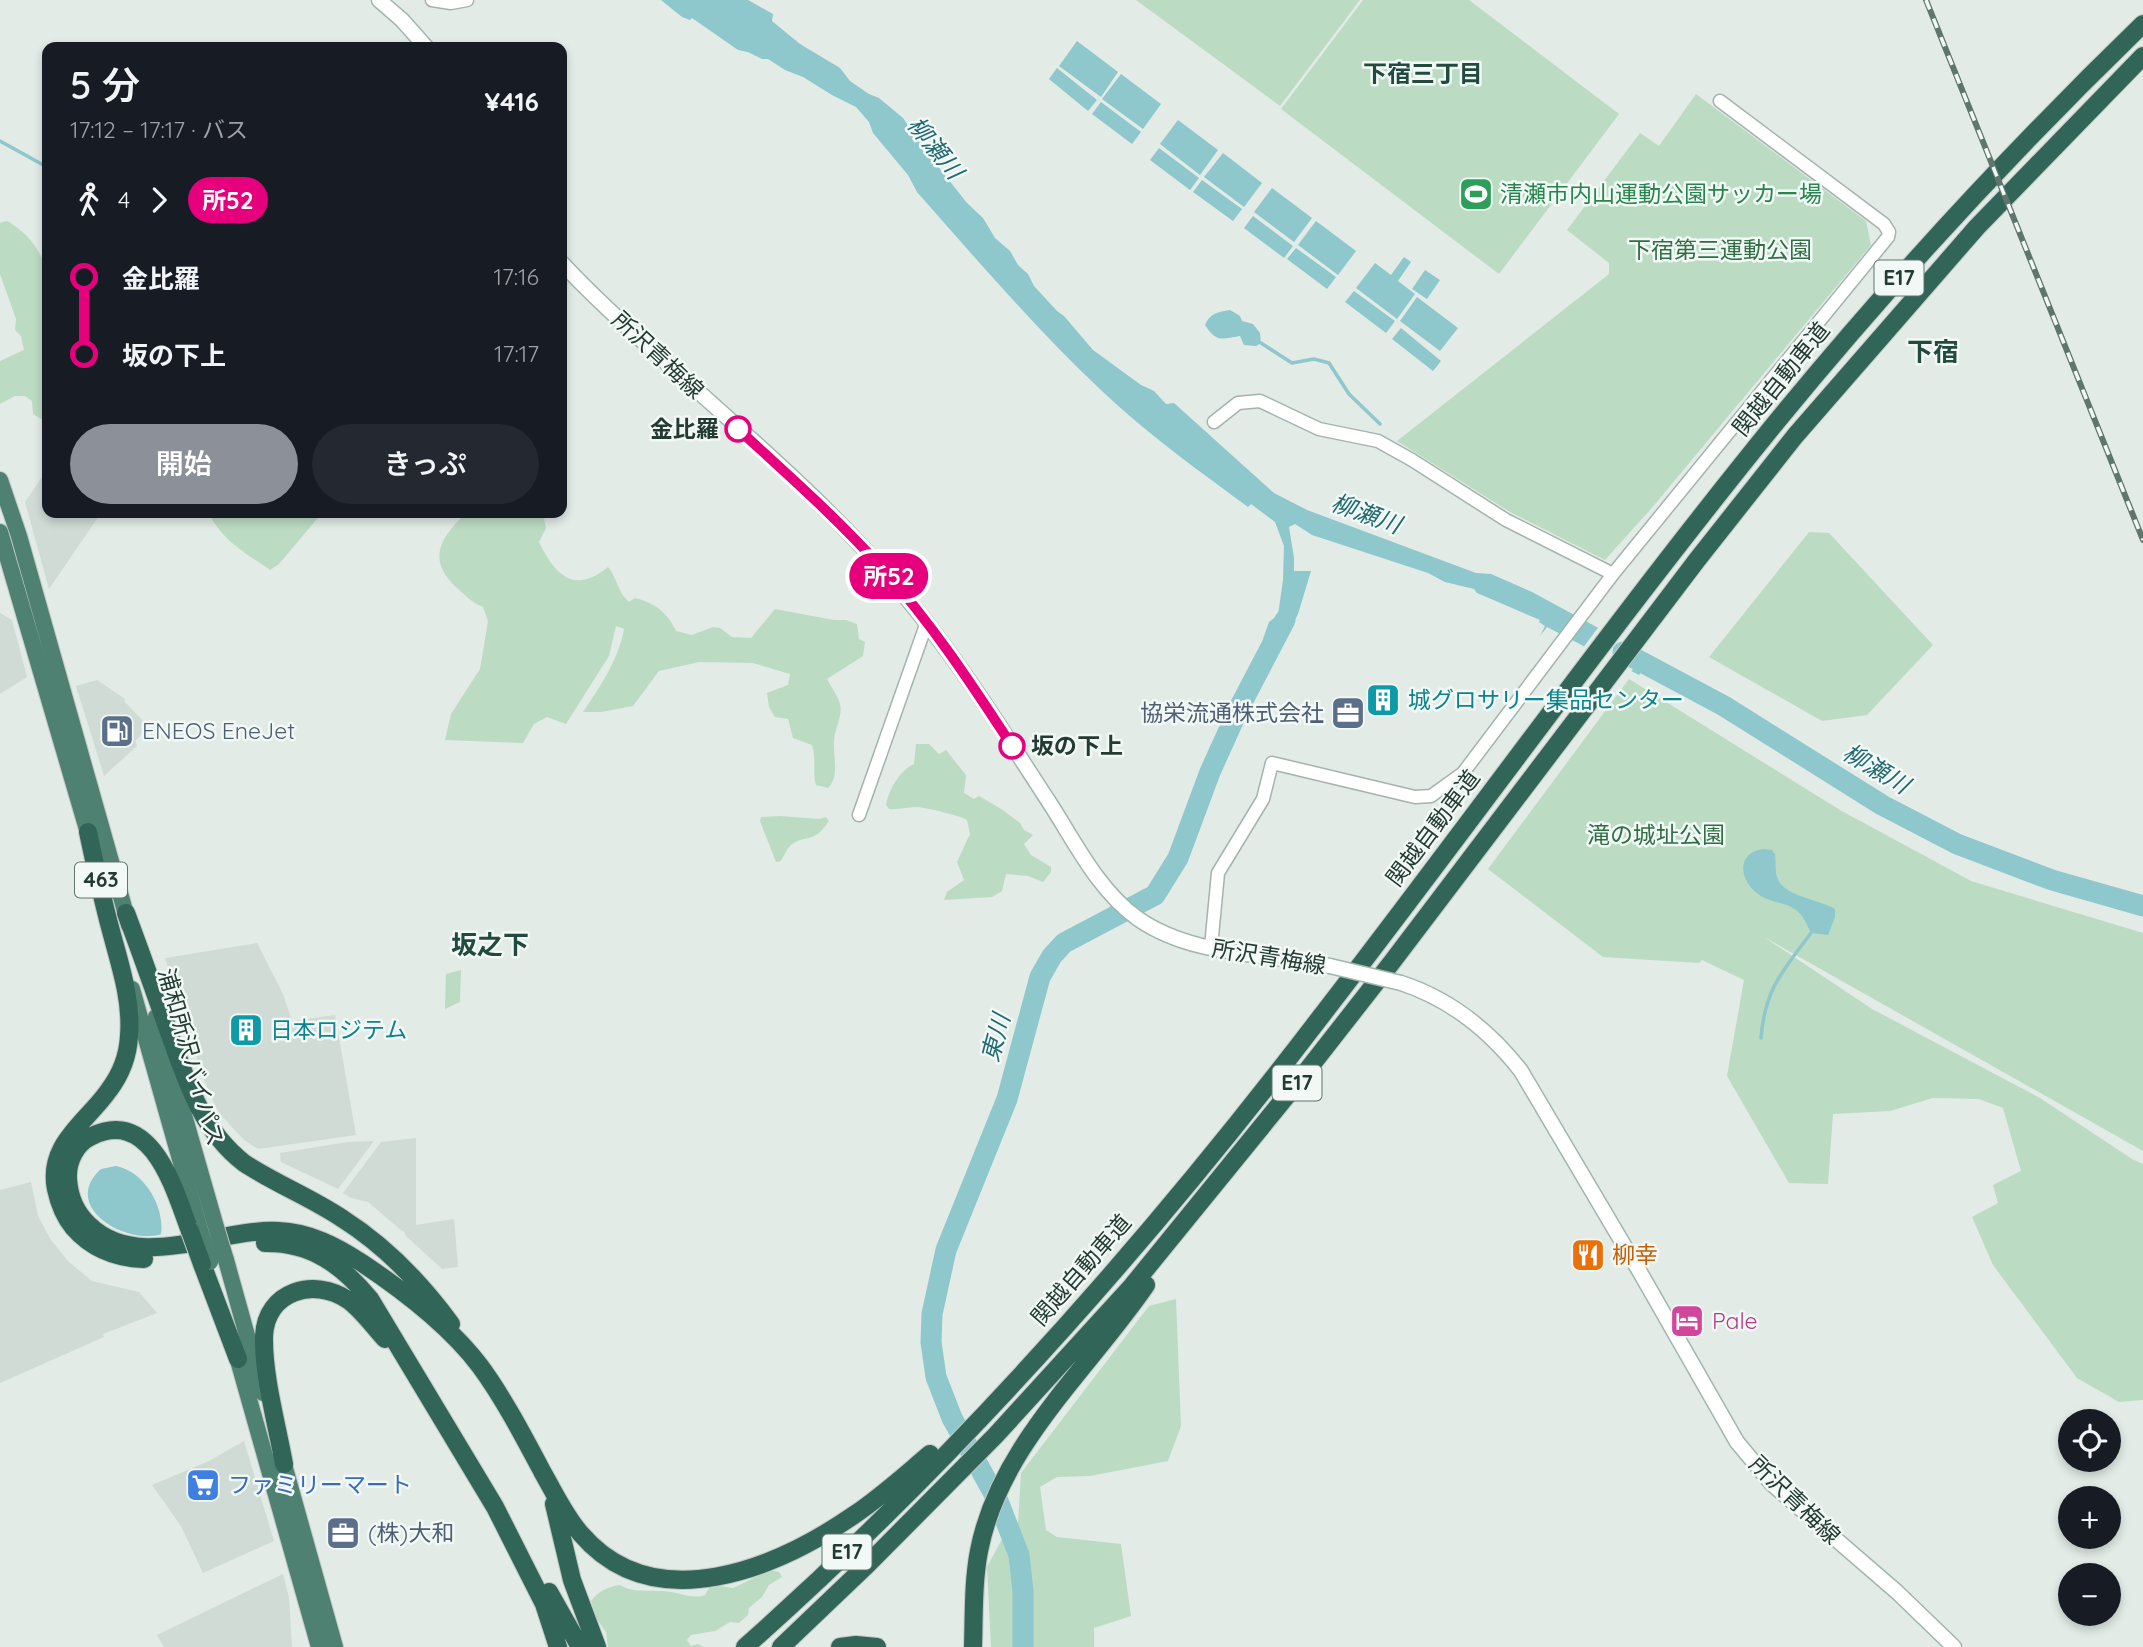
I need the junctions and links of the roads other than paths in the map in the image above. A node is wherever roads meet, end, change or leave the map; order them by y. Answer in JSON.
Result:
{"nodes":[{"id":1,"x":379,"y":0,"type":"edge"},
{"id":2,"x":432,"y":0,"type":"edge"},
{"id":3,"x":467,"y":0,"type":"edge"},
{"id":4,"x":2143,"y":24,"type":"edge"},
{"id":5,"x":422,"y":42,"type":"edge"},
{"id":6,"x":2143,"y":56,"type":"edge"},
{"id":7,"x":1720,"y":101,"type":"dead end"},
{"id":8,"x":567,"y":268,"type":"edge"},
{"id":9,"x":1214,"y":422,"type":"dead end"},
{"id":10,"x":0,"y":480,"type":"edge"},
{"id":11,"x":0,"y":532,"type":"edge"},
{"id":12,"x":1613,"y":574,"type":"junction"},
{"id":13,"x":927,"y":622,"type":"junction"},
{"id":14,"x":859,"y":815,"type":"dead end"},
{"id":15,"x":88,"y":832,"type":"junction"},
{"id":16,"x":126,"y":913,"type":"junction"},
{"id":17,"x":1211,"y":947,"type":"junction"},
{"id":18,"x":1210,"y":1189,"type":"junction"},
{"id":19,"x":202,"y":1229,"type":"junction"},
{"id":20,"x":213,"y":1262,"type":"junction"},
{"id":21,"x":238,"y":1359,"type":"joint"},
{"id":22,"x":404,"y":1359,"type":"junction"},
{"id":23,"x":481,"y":1368,"type":"junction"},
{"id":24,"x":943,"y":1449,"type":"junction"},
{"id":25,"x":537,"y":1462,"type":"junction"},
{"id":26,"x":284,"y":1464,"type":"junction"},
{"id":27,"x":495,"y":1507,"type":"junction"},
{"id":28,"x":319,"y":1647,"type":"edge"},
{"id":29,"x":335,"y":1647,"type":"edge"},
{"id":30,"x":558,"y":1647,"type":"edge"},
{"id":31,"x":580,"y":1647,"type":"edge"},
{"id":32,"x":597,"y":1647,"type":"edge"},
{"id":33,"x":745,"y":1647,"type":"edge"},
{"id":34,"x":781,"y":1647,"type":"edge"},
{"id":35,"x":840,"y":1647,"type":"edge"},
{"id":36,"x":877,"y":1647,"type":"edge"},
{"id":37,"x":973,"y":1647,"type":"edge"},
{"id":38,"x":1954,"y":1647,"type":"edge"}],
"edges":[{"from":1,"to":5,"type":"main road"},
{"from":2,"to":3,"type":"street"},
{"from":4,"to":24,"type":"highway","name":"関越自動車道","number":"E17"},
{"from":6,"to":18,"type":"highway","name":"関越自動車道","number":"E17"},
{"from":7,"to":12,"type":"street"},
{"from":8,"to":13,"type":"main road","name":"所沢青梅線"},
{"from":9,"to":12,"type":"street"},
{"from":10,"to":16,"type":"highway","name":"浦和所沢バイパス","number":"463"},
{"from":11,"to":15,"type":"highway","name":"浦和所沢バイパス","number":"463"},
{"from":12,"to":17,"type":"street"},
{"from":13,"to":14,"type":"street"},
{"from":13,"to":17,"type":"main road","name":"所沢青梅線"},
{"from":15,"to":19,"type":"highway","name":"浦和所沢バイパス","number":"463"},
{"from":15,"to":22,"type":"highway"},
{"from":16,"to":19,"type":"highway","name":"浦和所沢バイパス","number":"463"},
{"from":16,"to":23,"type":"highway"},
{"from":17,"to":38,"type":"main road","name":"所沢青梅線","bridge":true},
{"from":18,"to":34,"type":"highway","name":"関越自動車道","number":"E17"},
{"from":18,"to":37,"type":"highway"},
{"from":19,"to":20,"type":"highway","bridge":true},
{"from":19,"to":20,"type":"highway","name":"浦和所沢バイパス","number":"463","bridge":true},
{"from":19,"to":23,"type":"highway"},
{"from":20,"to":21,"type":"highway"},
{"from":20,"to":26,"type":"highway","name":"浦和所沢バイパス","number":"463"},
{"from":21,"to":28,"type":"highway"},
{"from":22,"to":26,"type":"highway"},
{"from":22,"to":27,"type":"highway"},
{"from":23,"to":25,"type":"highway"},
{"from":24,"to":25,"type":"highway"},
{"from":24,"to":33,"type":"highway","number":"E17"},
{"from":25,"to":32,"type":"highway"},
{"from":26,"to":29,"type":"highway","name":"浦和所沢バイパス","number":"463"},
{"from":27,"to":30,"type":"highway"},
{"from":27,"to":31,"type":"highway"},
{"from":35,"to":36,"type":"highway"}]}
